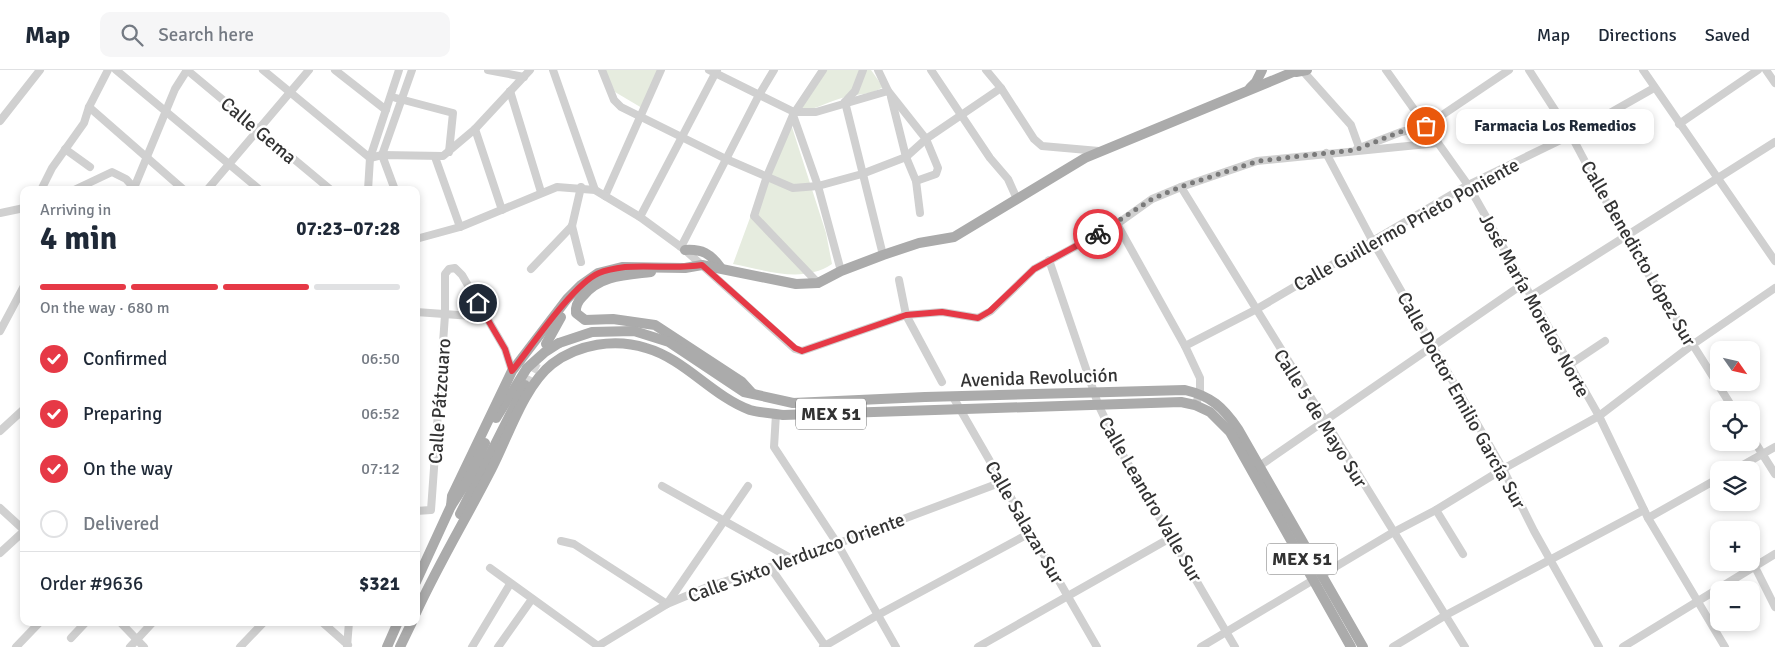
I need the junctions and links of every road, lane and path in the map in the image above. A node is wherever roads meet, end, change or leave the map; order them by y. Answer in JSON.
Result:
{"nodes":[{"id":1,"x":40,"y":70,"type":"edge"},
{"id":2,"x":108,"y":70,"type":"edge"},
{"id":3,"x":116,"y":70,"type":"edge"},
{"id":4,"x":187,"y":70,"type":"edge"},
{"id":5,"x":263,"y":70,"type":"edge"},
{"id":6,"x":309,"y":70,"type":"edge"},
{"id":7,"x":335,"y":70,"type":"edge"},
{"id":8,"x":399,"y":70,"type":"edge"},
{"id":9,"x":412,"y":70,"type":"edge"},
{"id":10,"x":488,"y":70,"type":"edge"},
{"id":11,"x":530,"y":70,"type":"edge"},
{"id":12,"x":553,"y":70,"type":"edge"},
{"id":13,"x":602,"y":70,"type":"edge"},
{"id":14,"x":661,"y":70,"type":"edge"},
{"id":15,"x":774,"y":70,"type":"edge"},
{"id":16,"x":863,"y":70,"type":"edge"},
{"id":17,"x":878,"y":70,"type":"edge"},
{"id":18,"x":932,"y":70,"type":"edge"},
{"id":19,"x":986,"y":70,"type":"edge"},
{"id":20,"x":1262,"y":70,"type":"edge"},
{"id":21,"x":1386,"y":70,"type":"edge"},
{"id":22,"x":1509,"y":70,"type":"edge"},
{"id":23,"x":1529,"y":70,"type":"edge"},
{"id":24,"x":1644,"y":70,"type":"edge"},
{"id":25,"x":1758,"y":70,"type":"edge"},
{"id":26,"x":1766,"y":70,"type":"edge"},
{"id":27,"x":714,"y":71,"type":"edge"},
{"id":28,"x":821,"y":71,"type":"edge"},
{"id":29,"x":1302,"y":71,"type":"edge"},
{"id":30,"x":524,"y":77,"type":"junction"},
{"id":31,"x":1775,"y":83,"type":"edge"},
{"id":32,"x":1001,"y":88,"type":"junction"},
{"id":33,"x":1654,"y":88,"type":"junction"},
{"id":34,"x":1248,"y":90,"type":"junction"},
{"id":35,"x":510,"y":91,"type":"junction"},
{"id":36,"x":889,"y":92,"type":"junction"},
{"id":37,"x":291,"y":93,"type":"junction"},
{"id":38,"x":758,"y":95,"type":"junction"},
{"id":39,"x":391,"y":97,"type":"junction"},
{"id":40,"x":401,"y":99,"type":"junction"},
{"id":41,"x":845,"y":102,"type":"junction"},
{"id":42,"x":89,"y":107,"type":"junction"},
{"id":43,"x":386,"y":110,"type":"junction"},
{"id":44,"x":165,"y":113,"type":"junction"},
{"id":45,"x":794,"y":114,"type":"junction"},
{"id":46,"x":960,"y":114,"type":"junction"},
{"id":47,"x":641,"y":117,"type":"junction"},
{"id":48,"x":0,"y":121,"type":"edge"},
{"id":49,"x":1679,"y":124,"type":"junction"},
{"id":50,"x":1426,"y":126,"type":"junction"},
{"id":51,"x":475,"y":129,"type":"junction"},
{"id":52,"x":260,"y":130,"type":"junction"},
{"id":53,"x":1571,"y":135,"type":"junction"},
{"id":54,"x":681,"y":136,"type":"junction"},
{"id":55,"x":926,"y":139,"type":"junction"},
{"id":56,"x":1775,"y":142,"type":"edge"},
{"id":57,"x":1438,"y":143,"type":"junction"},
{"id":58,"x":65,"y":149,"type":"junction"},
{"id":59,"x":1358,"y":149,"type":"junction"},
{"id":60,"x":1101,"y":151,"type":"junction"},
{"id":61,"x":449,"y":152,"type":"junction"},
{"id":62,"x":1326,"y":153,"type":"junction"},
{"id":63,"x":382,"y":155,"type":"junction"},
{"id":64,"x":147,"y":157,"type":"junction"},
{"id":65,"x":435,"y":157,"type":"junction"},
{"id":66,"x":906,"y":157,"type":"junction"},
{"id":67,"x":370,"y":158,"type":"junction"},
{"id":68,"x":726,"y":159,"type":"junction"},
{"id":69,"x":230,"y":166,"type":"junction"},
{"id":70,"x":90,"y":167,"type":"dead end"},
{"id":71,"x":862,"y":174,"type":"junction"},
{"id":72,"x":767,"y":176,"type":"junction"},
{"id":73,"x":1717,"y":177,"type":"junction"},
{"id":74,"x":916,"y":181,"type":"junction"},
{"id":75,"x":1468,"y":185,"type":"junction"},
{"id":76,"x":42,"y":186,"type":"edge"},
{"id":77,"x":83,"y":186,"type":"edge"},
{"id":78,"x":132,"y":186,"type":"edge"},
{"id":79,"x":136,"y":186,"type":"edge"},
{"id":80,"x":180,"y":186,"type":"edge"},
{"id":81,"x":211,"y":186,"type":"edge"},
{"id":82,"x":255,"y":186,"type":"edge"},
{"id":83,"x":326,"y":186,"type":"edge"},
{"id":84,"x":368,"y":186,"type":"edge"},
{"id":85,"x":394,"y":186,"type":"edge"},
{"id":86,"x":818,"y":186,"type":"junction"},
{"id":87,"x":581,"y":187,"type":"junction"},
{"id":88,"x":1180,"y":187,"type":"junction"},
{"id":89,"x":595,"y":190,"type":"junction"},
{"id":90,"x":541,"y":192,"type":"junction"},
{"id":91,"x":605,"y":196,"type":"junction"},
{"id":92,"x":1017,"y":199,"type":"junction"},
{"id":93,"x":20,"y":209,"type":"edge"},
{"id":94,"x":502,"y":210,"type":"junction"},
{"id":95,"x":0,"y":213,"type":"edge"},
{"id":96,"x":920,"y":213,"type":"dead end"},
{"id":97,"x":640,"y":217,"type":"junction"},
{"id":98,"x":1116,"y":224,"type":"junction"},
{"id":99,"x":572,"y":226,"type":"junction"},
{"id":100,"x":460,"y":227,"type":"junction"},
{"id":101,"x":1625,"y":237,"type":"junction"},
{"id":102,"x":420,"y":238,"type":"edge"},
{"id":103,"x":1372,"y":240,"type":"junction"},
{"id":104,"x":683,"y":248,"type":"junction"},
{"id":105,"x":883,"y":255,"type":"junction"},
{"id":106,"x":1050,"y":260,"type":"junction"},
{"id":107,"x":1775,"y":261,"type":"edge"},
{"id":108,"x":581,"y":262,"type":"dead end"},
{"id":109,"x":702,"y":265,"type":"junction"},
{"id":110,"x":720,"y":267,"type":"junction"},
{"id":111,"x":684,"y":268,"type":"junction"},
{"id":112,"x":531,"y":269,"type":"dead end"},
{"id":113,"x":842,"y":271,"type":"junction"},
{"id":114,"x":633,"y":274,"type":"junction"},
{"id":115,"x":899,"y":280,"type":"dead end"},
{"id":116,"x":818,"y":283,"type":"junction"},
{"id":117,"x":1523,"y":284,"type":"junction"},
{"id":118,"x":1775,"y":288,"type":"edge"},
{"id":119,"x":20,"y":294,"type":"edge"},
{"id":120,"x":1531,"y":296,"type":"junction"},
{"id":121,"x":1255,"y":310,"type":"junction"},
{"id":122,"x":420,"y":312,"type":"edge"},
{"id":123,"x":445,"y":315,"type":"junction"},
{"id":124,"x":906,"y":315,"type":"junction"},
{"id":125,"x":486,"y":317,"type":"junction"},
{"id":126,"x":0,"y":331,"type":"edge"},
{"id":127,"x":1605,"y":341,"type":"dead end"},
{"id":128,"x":546,"y":344,"type":"dead end"},
{"id":129,"x":1432,"y":345,"type":"junction"},
{"id":130,"x":1692,"y":345,"type":"junction"},
{"id":131,"x":1185,"y":346,"type":"junction"},
{"id":132,"x":1569,"y":365,"type":"junction"},
{"id":133,"x":512,"y":371,"type":"junction"},
{"id":134,"x":942,"y":382,"type":"dead end"},
{"id":135,"x":525,"y":385,"type":"tunnel mouth"},
{"id":136,"x":1094,"y":392,"type":"junction"},
{"id":137,"x":753,"y":394,"type":"junction"},
{"id":138,"x":1200,"y":394,"type":"junction"},
{"id":139,"x":952,"y":397,"type":"junction"},
{"id":140,"x":1728,"y":401,"type":"edge"},
{"id":141,"x":1098,"y":404,"type":"junction"},
{"id":142,"x":1195,"y":405,"type":"junction"},
{"id":143,"x":960,"y":410,"type":"junction"},
{"id":144,"x":20,"y":413,"type":"edge"},
{"id":145,"x":776,"y":414,"type":"junction"},
{"id":146,"x":1599,"y":416,"type":"junction"},
{"id":147,"x":1324,"y":422,"type":"junction"},
{"id":148,"x":0,"y":431,"type":"edge"},
{"id":149,"x":1775,"y":447,"type":"edge"},
{"id":150,"x":1760,"y":450,"type":"edge"},
{"id":151,"x":1763,"y":454,"type":"junction"},
{"id":152,"x":1750,"y":461,"type":"edge"},
{"id":153,"x":1255,"y":469,"type":"junction"},
{"id":154,"x":1503,"y":469,"type":"junction"},
{"id":155,"x":1775,"y":474,"type":"edge"},
{"id":156,"x":1002,"y":482,"type":"junction"},
{"id":157,"x":1710,"y":482,"type":"edge"},
{"id":158,"x":662,"y":486,"type":"dead end"},
{"id":159,"x":748,"y":486,"type":"dead end"},
{"id":160,"x":451,"y":506,"type":"junction"},
{"id":161,"x":0,"y":508,"type":"edge"},
{"id":162,"x":1436,"y":510,"type":"junction"},
{"id":163,"x":420,"y":511,"type":"edge"},
{"id":164,"x":1646,"y":514,"type":"junction"},
{"id":165,"x":726,"y":520,"type":"junction"},
{"id":166,"x":20,"y":526,"type":"edge"},
{"id":167,"x":1030,"y":533,"type":"junction"},
{"id":168,"x":1392,"y":533,"type":"junction"},
{"id":169,"x":20,"y":534,"type":"edge"},
{"id":170,"x":1172,"y":537,"type":"junction"},
{"id":171,"x":561,"y":541,"type":"dead end"},
{"id":172,"x":837,"y":543,"type":"junction"},
{"id":173,"x":0,"y":553,"type":"edge"},
{"id":174,"x":1463,"y":554,"type":"dead end"},
{"id":175,"x":1775,"y":554,"type":"edge"},
{"id":176,"x":794,"y":560,"type":"junction"},
{"id":177,"x":1550,"y":560,"type":"junction"},
{"id":178,"x":1760,"y":564,"type":"edge"},
{"id":179,"x":437,"y":567,"type":"junction"},
{"id":180,"x":770,"y":567,"type":"junction"},
{"id":181,"x":490,"y":568,"type":"dead end"},
{"id":182,"x":1749,"y":571,"type":"edge"},
{"id":183,"x":1758,"y":571,"type":"edge"},
{"id":184,"x":420,"y":573,"type":"edge"},
{"id":185,"x":1318,"y":578,"type":"junction"},
{"id":186,"x":510,"y":584,"type":"junction"},
{"id":187,"x":1068,"y":595,"type":"junction"},
{"id":188,"x":532,"y":599,"type":"junction"},
{"id":189,"x":1698,"y":600,"type":"junction"},
{"id":190,"x":420,"y":604,"type":"edge"},
{"id":191,"x":667,"y":604,"type":"junction"},
{"id":192,"x":1775,"y":607,"type":"edge"},
{"id":193,"x":1446,"y":615,"type":"junction"},
{"id":194,"x":876,"y":616,"type":"junction"},
{"id":195,"x":36,"y":626,"type":"edge"},
{"id":196,"x":82,"y":626,"type":"edge"},
{"id":197,"x":124,"y":626,"type":"edge"},
{"id":198,"x":149,"y":626,"type":"edge"},
{"id":199,"x":260,"y":626,"type":"edge"},
{"id":200,"x":326,"y":626,"type":"edge"},
{"id":201,"x":349,"y":626,"type":"edge"},
{"id":202,"x":396,"y":626,"type":"edge"},
{"id":203,"x":410,"y":626,"type":"edge"},
{"id":204,"x":1227,"y":632,"type":"junction"},
{"id":205,"x":71,"y":638,"type":"dead end"},
{"id":206,"x":137,"y":640,"type":"junction"},
{"id":207,"x":347,"y":646,"type":"edge"},
{"id":208,"x":16,"y":647,"type":"edge"},
{"id":209,"x":130,"y":647,"type":"edge"},
{"id":210,"x":144,"y":647,"type":"edge"},
{"id":211,"x":240,"y":647,"type":"edge"},
{"id":212,"x":387,"y":647,"type":"edge"},
{"id":213,"x":400,"y":647,"type":"edge"},
{"id":214,"x":472,"y":647,"type":"edge"},
{"id":215,"x":498,"y":647,"type":"edge"},
{"id":216,"x":598,"y":647,"type":"edge"},
{"id":217,"x":825,"y":647,"type":"edge"},
{"id":218,"x":896,"y":647,"type":"edge"},
{"id":219,"x":978,"y":647,"type":"edge"},
{"id":220,"x":1098,"y":647,"type":"edge"},
{"id":221,"x":1201,"y":647,"type":"edge"},
{"id":222,"x":1235,"y":647,"type":"edge"},
{"id":223,"x":1351,"y":647,"type":"edge"},
{"id":224,"x":1363,"y":647,"type":"edge"},
{"id":225,"x":1393,"y":647,"type":"edge"},
{"id":226,"x":1465,"y":647,"type":"edge"},
{"id":227,"x":1599,"y":647,"type":"edge"},
{"id":228,"x":1623,"y":647,"type":"edge"},
{"id":229,"x":1725,"y":647,"type":"edge"}],
"edges":[{"from":1,"to":48,"type":"street"},
{"from":2,"to":42,"type":"street"},
{"from":3,"to":44,"type":"street"},
{"from":4,"to":44,"type":"street"},
{"from":4,"to":52,"type":"street","name":"Calle Gema"},
{"from":5,"to":37,"type":"street"},
{"from":6,"to":37,"type":"street"},
{"from":7,"to":43,"type":"street"},
{"from":8,"to":39,"type":"street"},
{"from":9,"to":40,"type":"street"},
{"from":10,"to":30,"type":"street"},
{"from":11,"to":30,"type":"street"},
{"from":12,"to":89,"type":"street"},
{"from":13,"to":47,"type":"street"},
{"from":14,"to":47,"type":"street"},
{"from":15,"to":38,"type":"street"},
{"from":16,"to":41,"type":"street"},
{"from":17,"to":36,"type":"street"},
{"from":18,"to":46,"type":"street"},
{"from":19,"to":32,"type":"street"},
{"from":20,"to":34,"type":"main road"},
{"from":21,"to":50,"type":"street","name":"José María Morelos Norte"},
{"from":22,"to":50,"type":"street"},
{"from":23,"to":53,"type":"street","name":"Calle Benedicto López Sur"},
{"from":24,"to":33,"type":"street"},
{"from":25,"to":49,"type":"street"},
{"from":26,"to":31,"type":"street"},
{"from":27,"to":38,"type":"street"},
{"from":27,"to":54,"type":"street"},
{"from":28,"to":45,"type":"street"},
{"from":29,"to":34,"type":"main road"},
{"from":29,"to":59,"type":"street"},
{"from":30,"to":35,"type":"street"},
{"from":32,"to":46,"type":"street"},
{"from":32,"to":60,"type":"street"},
{"from":33,"to":49,"type":"street"},
{"from":33,"to":53,"type":"street","name":"Calle Guillermo Prieto Poniente"},
{"from":34,"to":60,"type":"main road"},
{"from":35,"to":51,"type":"street"},
{"from":35,"to":90,"type":"street"},
{"from":36,"to":41,"type":"street"},
{"from":36,"to":55,"type":"street"},
{"from":36,"to":66,"type":"street"},
{"from":37,"to":52,"type":"street"},
{"from":37,"to":67,"type":"street"},
{"from":38,"to":45,"type":"street"},
{"from":38,"to":68,"type":"street"},
{"from":39,"to":40,"type":"street"},
{"from":39,"to":43,"type":"street"},
{"from":40,"to":61,"type":"street"},
{"from":40,"to":63,"type":"street"},
{"from":41,"to":45,"type":"street"},
{"from":41,"to":71,"type":"street"},
{"from":42,"to":58,"type":"street"},
{"from":42,"to":64,"type":"street"},
{"from":43,"to":67,"type":"street"},
{"from":44,"to":64,"type":"street"},
{"from":44,"to":69,"type":"street"},
{"from":45,"to":72,"type":"street"},
{"from":45,"to":86,"type":"street"},
{"from":46,"to":55,"type":"street"},
{"from":46,"to":92,"type":"street"},
{"from":47,"to":54,"type":"street"},
{"from":47,"to":91,"type":"street"},
{"from":49,"to":73,"type":"street"},
{"from":50,"to":57,"type":"street","name":"José María Morelos Norte"},
{"from":50,"to":59,"type":"street"},
{"from":51,"to":61,"type":"street"},
{"from":51,"to":94,"type":"street"},
{"from":52,"to":69,"type":"street"},
{"from":52,"to":83,"type":"street","name":"Calle Gema"},
{"from":53,"to":75,"type":"street","name":"Calle Guillermo Prieto Poniente"},
{"from":53,"to":101,"type":"street","name":"Calle Benedicto López Sur"},
{"from":54,"to":68,"type":"street"},
{"from":54,"to":97,"type":"street"},
{"from":55,"to":66,"type":"street"},
{"from":55,"to":74,"type":"street"},
{"from":56,"to":73,"type":"street"},
{"from":57,"to":59,"type":"street"},
{"from":57,"to":75,"type":"street","name":"José María Morelos Norte"},
{"from":58,"to":70,"type":"street"},
{"from":58,"to":76,"type":"street"},
{"from":59,"to":62,"type":"street"},
{"from":60,"to":92,"type":"main road"},
{"from":61,"to":65,"type":"street"},
{"from":62,"to":88,"type":"street"},
{"from":62,"to":103,"type":"street","name":"Calle Doctor Emilio García Sur"},
{"from":63,"to":65,"type":"street"},
{"from":63,"to":67,"type":"street"},
{"from":63,"to":85,"type":"street"},
{"from":64,"to":79,"type":"street"},
{"from":64,"to":80,"type":"street"},
{"from":65,"to":100,"type":"street"},
{"from":66,"to":71,"type":"street"},
{"from":66,"to":74,"type":"street"},
{"from":67,"to":84,"type":"street"},
{"from":68,"to":72,"type":"street"},
{"from":68,"to":104,"type":"street"},
{"from":69,"to":81,"type":"street"},
{"from":69,"to":82,"type":"street"},
{"from":71,"to":86,"type":"street"},
{"from":71,"to":105,"type":"street"},
{"from":72,"to":86,"type":"street"},
{"from":72,"to":116,"type":"street"},
{"from":73,"to":101,"type":"street"},
{"from":73,"to":107,"type":"street"},
{"from":74,"to":96,"type":"street"},
{"from":75,"to":103,"type":"street","name":"Calle Guillermo Prieto Poniente"},
{"from":75,"to":117,"type":"street","name":"José María Morelos Norte"},
{"from":77,"to":78,"type":"street"},
{"from":86,"to":113,"type":"street"},
{"from":87,"to":89,"type":"street"},
{"from":87,"to":90,"type":"street"},
{"from":87,"to":99,"type":"street"},
{"from":88,"to":98,"type":"street"},
{"from":88,"to":121,"type":"street","name":"Calle 5 de Mayo Sur"},
{"from":89,"to":91,"type":"street"},
{"from":90,"to":94,"type":"street"},
{"from":91,"to":97,"type":"street"},
{"from":92,"to":105,"type":"main road"},
{"from":93,"to":95,"type":"street"},
{"from":94,"to":100,"type":"street"},
{"from":97,"to":104,"type":"street"},
{"from":98,"to":106,"type":"street"},
{"from":98,"to":131,"type":"street"},
{"from":99,"to":108,"type":"street"},
{"from":99,"to":112,"type":"street"},
{"from":100,"to":102,"type":"street"},
{"from":101,"to":120,"type":"street"},
{"from":101,"to":130,"type":"street","name":"Calle Benedicto López Sur"},
{"from":103,"to":121,"type":"street","name":"Calle Guillermo Prieto Poniente"},
{"from":103,"to":129,"type":"street","name":"Calle Doctor Emilio García Sur"},
{"from":104,"to":109,"type":"street"},
{"from":104,"to":110,"type":"main road"},
{"from":105,"to":113,"type":"main road"},
{"from":106,"to":124,"type":"street"},
{"from":106,"to":136,"type":"street","name":"Calle Leandro Valle Sur"},
{"from":109,"to":110,"type":"main road"},
{"from":109,"to":111,"type":"main road"},
{"from":109,"to":124,"type":"street"},
{"from":110,"to":116,"type":"main road"},
{"from":111,"to":114,"type":"main road"},
{"from":111,"to":133,"type":"main road"},
{"from":113,"to":116,"type":"main road"},
{"from":114,"to":128,"type":"main road"},
{"from":114,"to":137,"type":"main road"},
{"from":115,"to":124,"type":"street"},
{"from":117,"to":120,"type":"street","name":"José María Morelos Norte"},
{"from":117,"to":129,"type":"street"},
{"from":118,"to":130,"type":"street"},
{"from":119,"to":126,"type":"street"},
{"from":120,"to":132,"type":"street","name":"José María Morelos Norte"},
{"from":121,"to":131,"type":"street","name":"Calle Guillermo Prieto Poniente"},
{"from":121,"to":147,"type":"street","name":"Calle 5 de Mayo Sur"},
{"from":122,"to":123,"type":"street"},
{"from":123,"to":125,"type":"street"},
{"from":123,"to":125,"type":"street","name":"Calle Pátzcuaro"},
{"from":123,"to":163,"type":"street","name":"Calle Pátzcuaro"},
{"from":124,"to":134,"type":"street"},
{"from":125,"to":133,"type":"street"},
{"from":127,"to":132,"type":"street"},
{"from":129,"to":147,"type":"street"},
{"from":129,"to":154,"type":"street","name":"Calle Doctor Emilio García Sur"},
{"from":130,"to":140,"type":"street","name":"Calle Benedicto López Sur"},
{"from":130,"to":146,"type":"street"},
{"from":131,"to":138,"type":"street"},
{"from":132,"to":146,"type":"street","name":"José María Morelos Norte"},
{"from":133,"to":160,"type":"main road"},
{"from":135,"to":179,"type":"main road","number":"MEX 51"},
{"from":136,"to":138,"type":"main road","name":"Avenida Revolución","number":"MEX 51"},
{"from":136,"to":139,"type":"main road","name":"Avenida Revolución","number":"MEX 51"},
{"from":136,"to":141,"type":"street","name":"Calle Leandro Valle Sur"},
{"from":137,"to":139,"type":"main road","name":"Avenida Revolución","number":"MEX 51"},
{"from":137,"to":160,"type":"main road","name":"Avenida Revolución","number":"MEX 51","bridge":true},
{"from":138,"to":142,"type":"street"},
{"from":138,"to":153,"type":"main road","name":"Avenida Revolución","number":"MEX 51"},
{"from":139,"to":143,"type":"street","name":"Calle Salazar Sur"},
{"from":141,"to":142,"type":"main road","name":"Avenida Revolución","number":"MEX 51"},
{"from":141,"to":143,"type":"main road","name":"Avenida Revolución","number":"MEX 51"},
{"from":141,"to":170,"type":"street","name":"Calle Leandro Valle Sur"},
{"from":142,"to":153,"type":"main road","name":"Avenida Revolución","number":"MEX 51"},
{"from":143,"to":145,"type":"main road","name":"Avenida Revolución","number":"MEX 51"},
{"from":143,"to":156,"type":"street","name":"Calle Salazar Sur"},
{"from":144,"to":148,"type":"street"},
{"from":145,"to":172,"type":"street"},
{"from":145,"to":179,"type":"main road","name":"Avenida Revolución","number":"MEX 51"},
{"from":146,"to":154,"type":"street"},
{"from":146,"to":164,"type":"street","name":"José María Morelos Norte"},
{"from":147,"to":153,"type":"street"},
{"from":147,"to":168,"type":"street","name":"Calle 5 de Mayo Sur"},
{"from":149,"to":151,"type":"street"},
{"from":150,"to":151,"type":"street"},
{"from":151,"to":152,"type":"street"},
{"from":151,"to":155,"type":"street"},
{"from":153,"to":185,"type":"main road","name":"Avenida Revolución","number":"MEX 51"},
{"from":154,"to":162,"type":"street"},
{"from":154,"to":177,"type":"street","name":"Calle Doctor Emilio García Sur"},
{"from":156,"to":167,"type":"street","name":"Calle Salazar Sur"},
{"from":156,"to":172,"type":"street","name":"Calle Sixto Verduzco Oriente"},
{"from":157,"to":164,"type":"street"},
{"from":158,"to":165,"type":"street"},
{"from":159,"to":165,"type":"street"},
{"from":160,"to":184,"type":"main road","number":"MEX 51"},
{"from":161,"to":166,"type":"street"},
{"from":162,"to":168,"type":"street"},
{"from":162,"to":174,"type":"street"},
{"from":164,"to":177,"type":"street"},
{"from":164,"to":189,"type":"street","name":"José María Morelos Norte"},
{"from":165,"to":176,"type":"street"},
{"from":165,"to":191,"type":"street"},
{"from":167,"to":187,"type":"street","name":"Calle Salazar Sur"},
{"from":167,"to":194,"type":"street"},
{"from":168,"to":185,"type":"street"},
{"from":168,"to":193,"type":"street","name":"Calle 5 de Mayo Sur"},
{"from":169,"to":173,"type":"street"},
{"from":170,"to":187,"type":"street"},
{"from":170,"to":204,"type":"street","name":"Calle Leandro Valle Sur"},
{"from":171,"to":191,"type":"street"},
{"from":172,"to":176,"type":"street","name":"Calle Sixto Verduzco Oriente"},
{"from":172,"to":194,"type":"street"},
{"from":175,"to":178,"type":"street"},
{"from":176,"to":180,"type":"street","name":"Calle Sixto Verduzco Oriente"},
{"from":177,"to":193,"type":"street"},
{"from":177,"to":227,"type":"street","name":"Calle Doctor Emilio García Sur"},
{"from":179,"to":190,"type":"main road","number":"MEX 51"},
{"from":180,"to":191,"type":"street","name":"Calle Sixto Verduzco Oriente"},
{"from":180,"to":217,"type":"street"},
{"from":181,"to":186,"type":"street"},
{"from":182,"to":189,"type":"street"},
{"from":183,"to":192,"type":"street"},
{"from":185,"to":204,"type":"street"},
{"from":185,"to":223,"type":"main road","name":"Avenida Revolución","number":"MEX 51"},
{"from":185,"to":224,"type":"main road","name":"Avenida Revolución","number":"MEX 51"},
{"from":186,"to":188,"type":"street"},
{"from":186,"to":214,"type":"street"},
{"from":187,"to":219,"type":"street"},
{"from":187,"to":220,"type":"street","name":"Calle Salazar Sur"},
{"from":188,"to":215,"type":"street"},
{"from":188,"to":216,"type":"street"},
{"from":189,"to":228,"type":"street"},
{"from":189,"to":229,"type":"street","name":"José María Morelos Norte"},
{"from":191,"to":216,"type":"street","name":"Calle Sixto Verduzco Oriente"},
{"from":193,"to":225,"type":"street"},
{"from":193,"to":226,"type":"street","name":"Calle 5 de Mayo Sur"},
{"from":194,"to":217,"type":"street"},
{"from":194,"to":218,"type":"street"},
{"from":195,"to":208,"type":"street"},
{"from":196,"to":205,"type":"street"},
{"from":197,"to":206,"type":"street"},
{"from":198,"to":206,"type":"street"},
{"from":199,"to":211,"type":"street"},
{"from":200,"to":207,"type":"street"},
{"from":201,"to":207,"type":"street"},
{"from":202,"to":212,"type":"main road"},
{"from":203,"to":213,"type":"main road"},
{"from":204,"to":221,"type":"street"},
{"from":204,"to":222,"type":"street","name":"Calle Leandro Valle Sur"},
{"from":206,"to":209,"type":"street"},
{"from":206,"to":210,"type":"street"}]}
